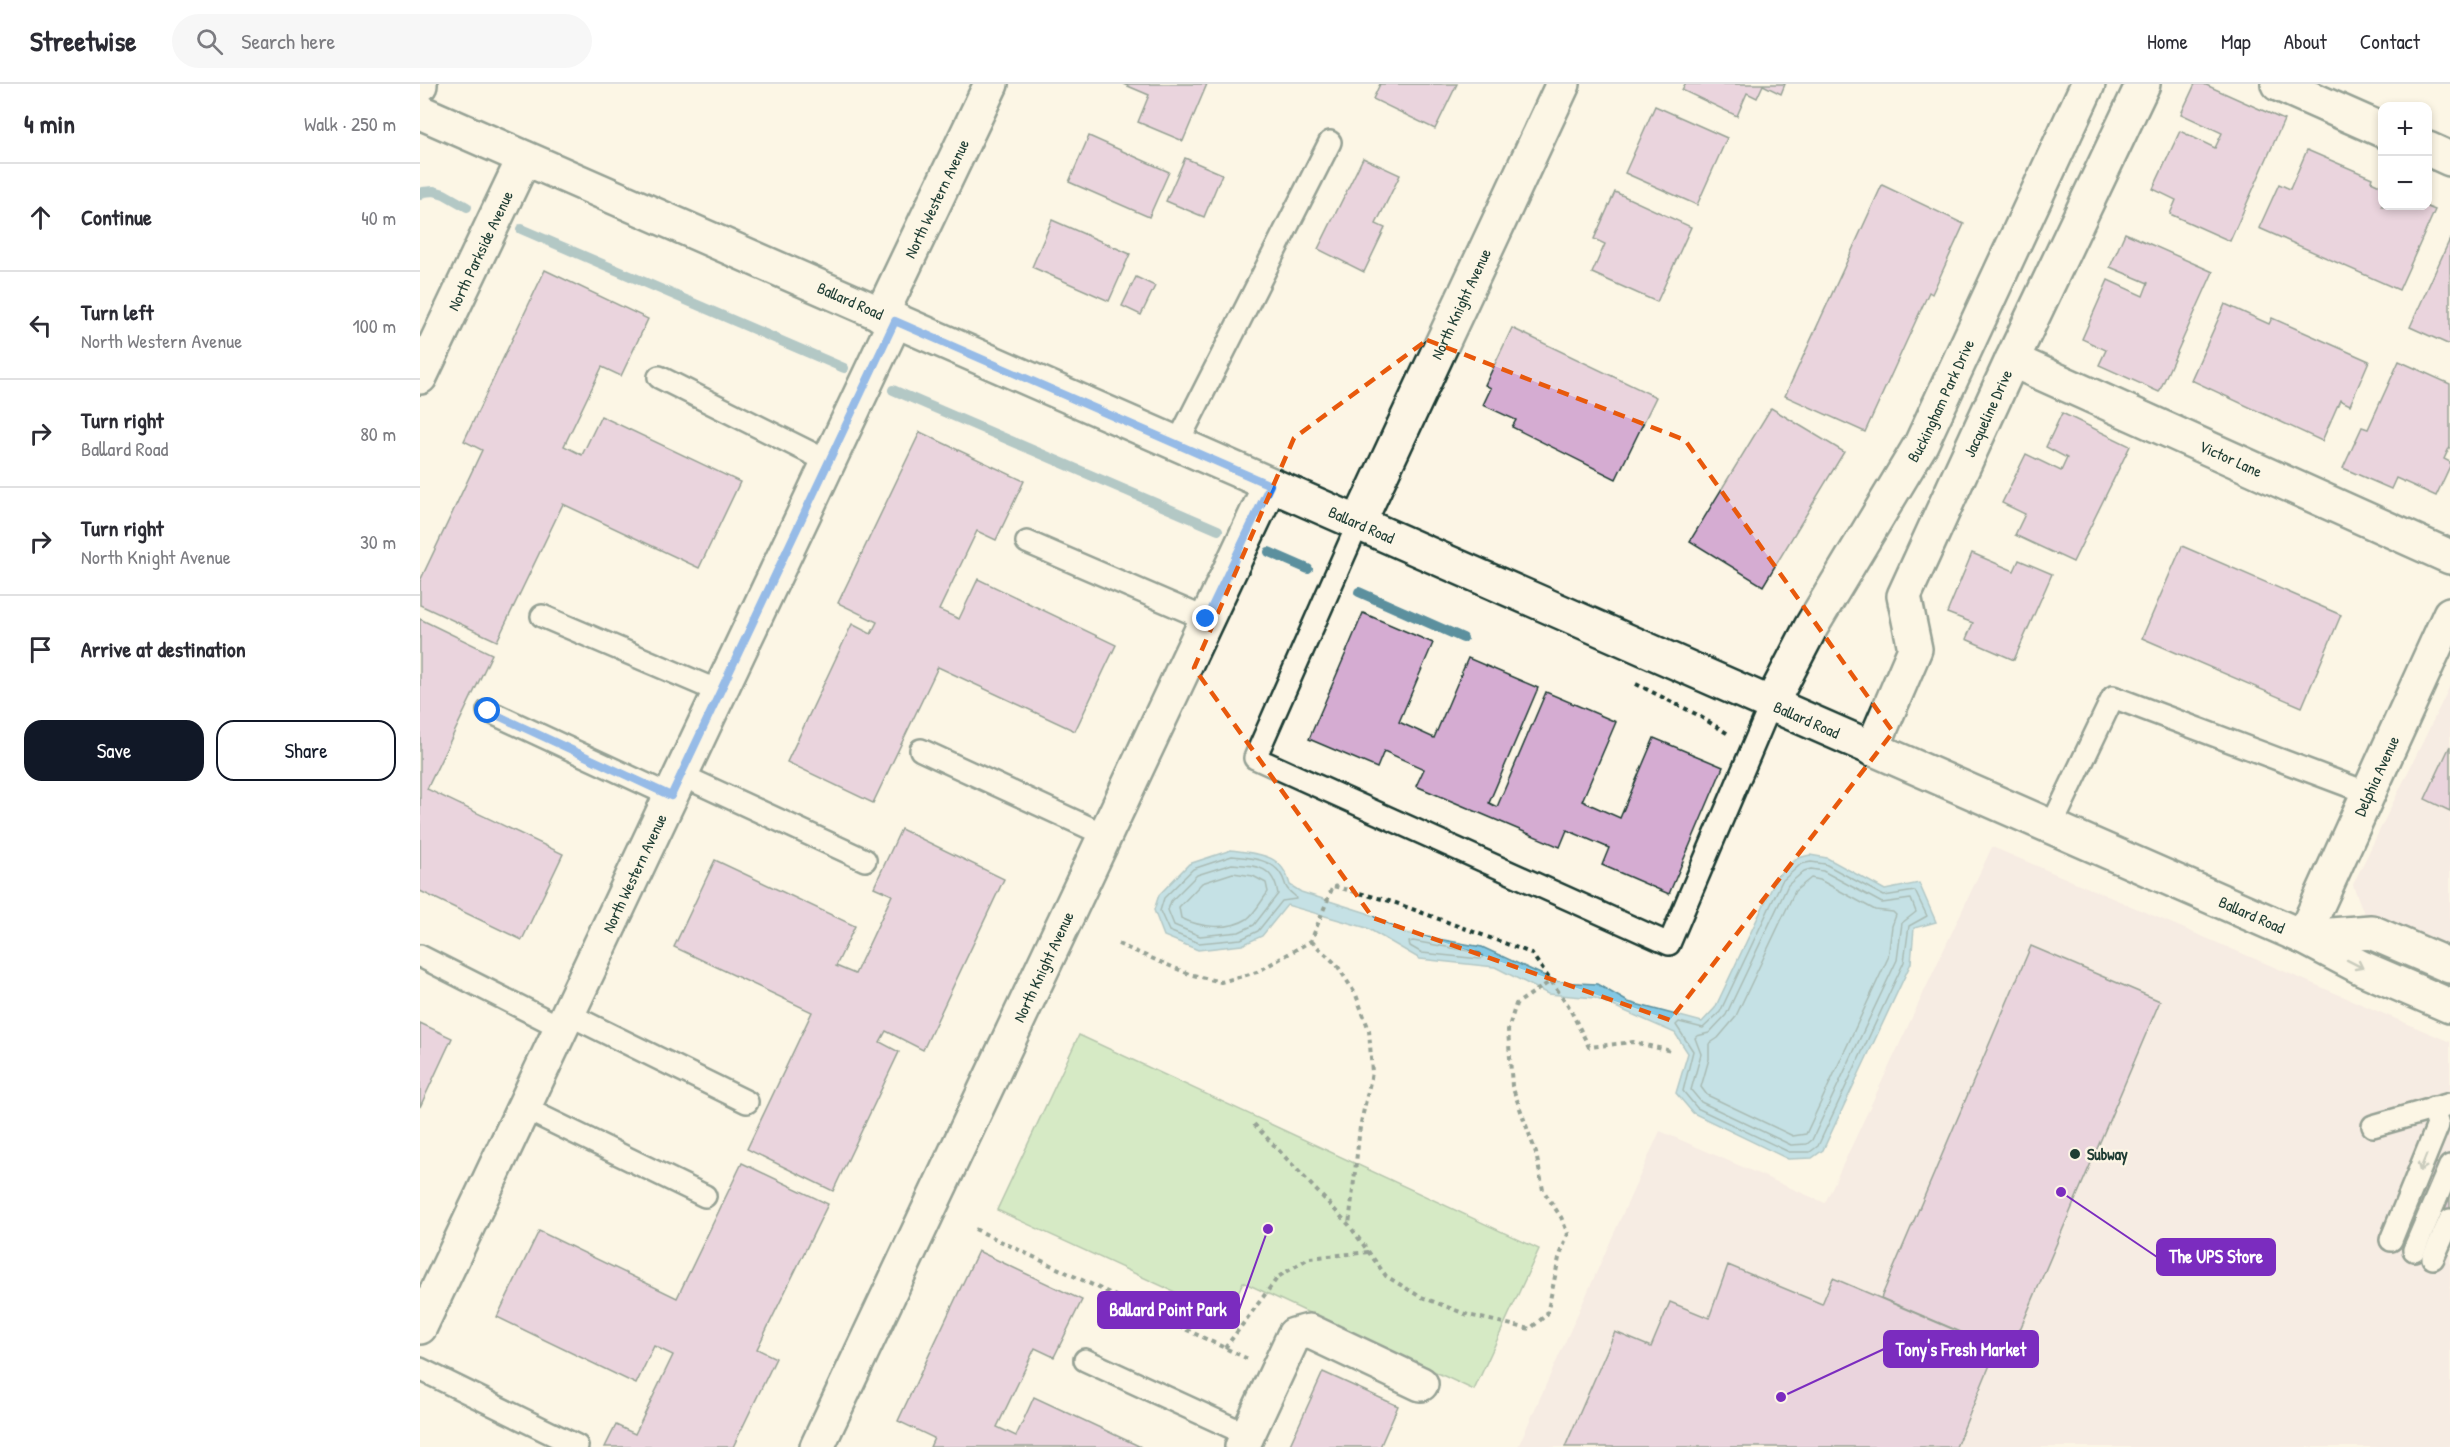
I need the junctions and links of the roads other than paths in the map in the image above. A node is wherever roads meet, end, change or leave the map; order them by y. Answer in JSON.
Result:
{"nodes":[{"id":1,"x":991,"y":84,"type":"edge"},
{"id":2,"x":1563,"y":84,"type":"edge"},
{"id":3,"x":2088,"y":84,"type":"edge"},
{"id":4,"x":2144,"y":84,"type":"edge"},
{"id":5,"x":2278,"y":84,"type":"edge"},
{"id":6,"x":420,"y":112,"type":"edge"},
{"id":7,"x":2378,"y":127,"type":"edge"},
{"id":8,"x":1330,"y":142,"type":"dead end"},
{"id":9,"x":2432,"y":151,"type":"edge"},
{"id":10,"x":524,"y":158,"type":"junction"},
{"id":11,"x":2450,"y":159,"type":"edge"},
{"id":12,"x":888,"y":318,"type":"junction"},
{"id":13,"x":2012,"y":360,"type":"junction"},
{"id":14,"x":420,"y":377,"type":"edge"},
{"id":15,"x":658,"y":377,"type":"dead end"},
{"id":16,"x":1177,"y":444,"type":"junction"},
{"id":17,"x":829,"y":462,"type":"junction"},
{"id":18,"x":1270,"y":485,"type":"junction"},
{"id":19,"x":1359,"y":524,"type":"junction"},
{"id":20,"x":1028,"y":542,"type":"dead end"},
{"id":21,"x":2450,"y":557,"type":"edge"},
{"id":22,"x":2450,"y":614,"type":"edge"},
{"id":23,"x":542,"y":616,"type":"dead end"},
{"id":24,"x":1206,"y":619,"type":"junction"},
{"id":25,"x":720,"y":692,"type":"junction"},
{"id":26,"x":1771,"y":704,"type":"junction"},
{"id":27,"x":488,"y":711,"type":"dead end"},
{"id":28,"x":1872,"y":749,"type":"junction"},
{"id":29,"x":921,"y":750,"type":"dead end"},
{"id":30,"x":676,"y":786,"type":"junction"},
{"id":31,"x":2368,"y":793,"type":"junction"},
{"id":32,"x":2051,"y":827,"type":"junction"},
{"id":33,"x":1105,"y":835,"type":"junction"},
{"id":34,"x":865,"y":860,"type":"dead end"},
{"id":35,"x":2303,"y":937,"type":"junction"},
{"id":36,"x":420,"y":956,"type":"edge"},
{"id":37,"x":2450,"y":966,"type":"edge"},
{"id":38,"x":2450,"y":1006,"type":"edge"},
{"id":39,"x":565,"y":1021,"type":"junction"},
{"id":40,"x":747,"y":1102,"type":"dead end"},
{"id":41,"x":2441,"y":1106,"type":"edge"},
{"id":42,"x":524,"y":1108,"type":"junction"},
{"id":43,"x":2373,"y":1126,"type":"dead end"},
{"id":44,"x":2450,"y":1166,"type":"edge"},
{"id":45,"x":705,"y":1196,"type":"dead end"},
{"id":46,"x":2450,"y":1220,"type":"edge"},
{"id":47,"x":2391,"y":1240,"type":"dead end"},
{"id":48,"x":2414,"y":1250,"type":"dead end"},
{"id":49,"x":2433,"y":1258,"type":"dead end"},
{"id":50,"x":420,"y":1327,"type":"edge"},
{"id":51,"x":1085,"y":1360,"type":"dead end"},
{"id":52,"x":420,"y":1369,"type":"edge"},
{"id":53,"x":1420,"y":1383,"type":"dead end"},
{"id":54,"x":1245,"y":1441,"type":"edge"},
{"id":55,"x":578,"y":1446,"type":"edge"},
{"id":56,"x":817,"y":1447,"type":"edge"}],
"edges":[{"from":1,"to":12,"type":"street","name":"North Western Avenue"},
{"from":2,"to":19,"type":"street","name":"North Knight Avenue"},
{"from":3,"to":26,"type":"street","name":"Buckingham Park Drive"},
{"from":4,"to":13,"type":"street","name":"Jacqueline Drive"},
{"from":5,"to":7,"type":"street"},
{"from":6,"to":10,"type":"street","name":"Ballard Road"},
{"from":8,"to":16,"type":"lane"},
{"from":9,"to":11,"type":"street"},
{"from":10,"to":12,"type":"street","name":"Ballard Road"},
{"from":10,"to":14,"type":"street","name":"North Parkside Avenue"},
{"from":12,"to":16,"type":"street","name":"Ballard Road"},
{"from":12,"to":17,"type":"street","name":"North Western Avenue"},
{"from":13,"to":21,"type":"street","name":"Victor Lane"},
{"from":13,"to":28,"type":"street","name":"Jacqueline Drive"},
{"from":15,"to":17,"type":"lane"},
{"from":16,"to":18,"type":"street","name":"Ballard Road"},
{"from":17,"to":25,"type":"street","name":"North Western Avenue"},
{"from":18,"to":19,"type":"street","name":"Ballard Road"},
{"from":18,"to":24,"type":"street","name":"North Knight Avenue"},
{"from":19,"to":26,"type":"street","name":"Ballard Road"},
{"from":19,"to":26,"type":"lane"},
{"from":20,"to":24,"type":"lane"},
{"from":22,"to":31,"type":"street","name":"Delphia Avenue"},
{"from":23,"to":25,"type":"lane"},
{"from":24,"to":33,"type":"street","name":"North Knight Avenue"},
{"from":25,"to":30,"type":"street","name":"North Western Avenue"},
{"from":26,"to":28,"type":"street","name":"Ballard Road"},
{"from":27,"to":30,"type":"lane"},
{"from":28,"to":32,"type":"street","name":"Ballard Road"},
{"from":29,"to":33,"type":"lane"},
{"from":30,"to":34,"type":"lane"},
{"from":30,"to":39,"type":"street","name":"North Western Avenue"},
{"from":31,"to":32,"type":"lane"},
{"from":31,"to":35,"type":"street","name":"Delphia Avenue"},
{"from":32,"to":35,"type":"street","name":"Ballard Road"},
{"from":33,"to":56,"type":"street","name":"North Knight Avenue"},
{"from":35,"to":37,"type":"street","name":"Ballard Road"},
{"from":35,"to":38,"type":"street","name":"Ballard Road","one_way":true},
{"from":36,"to":39,"type":"lane"},
{"from":39,"to":40,"type":"lane"},
{"from":39,"to":42,"type":"street","name":"North Western Avenue"},
{"from":41,"to":43,"type":"lane"},
{"from":41,"to":47,"type":"lane","one_way":true},
{"from":42,"to":45,"type":"lane"},
{"from":42,"to":50,"type":"street","name":"North Western Avenue"},
{"from":44,"to":48,"type":"lane"},
{"from":46,"to":49,"type":"lane"},
{"from":51,"to":54,"type":"lane"},
{"from":52,"to":55,"type":"lane"},
{"from":53,"to":54,"type":"street"}]}
